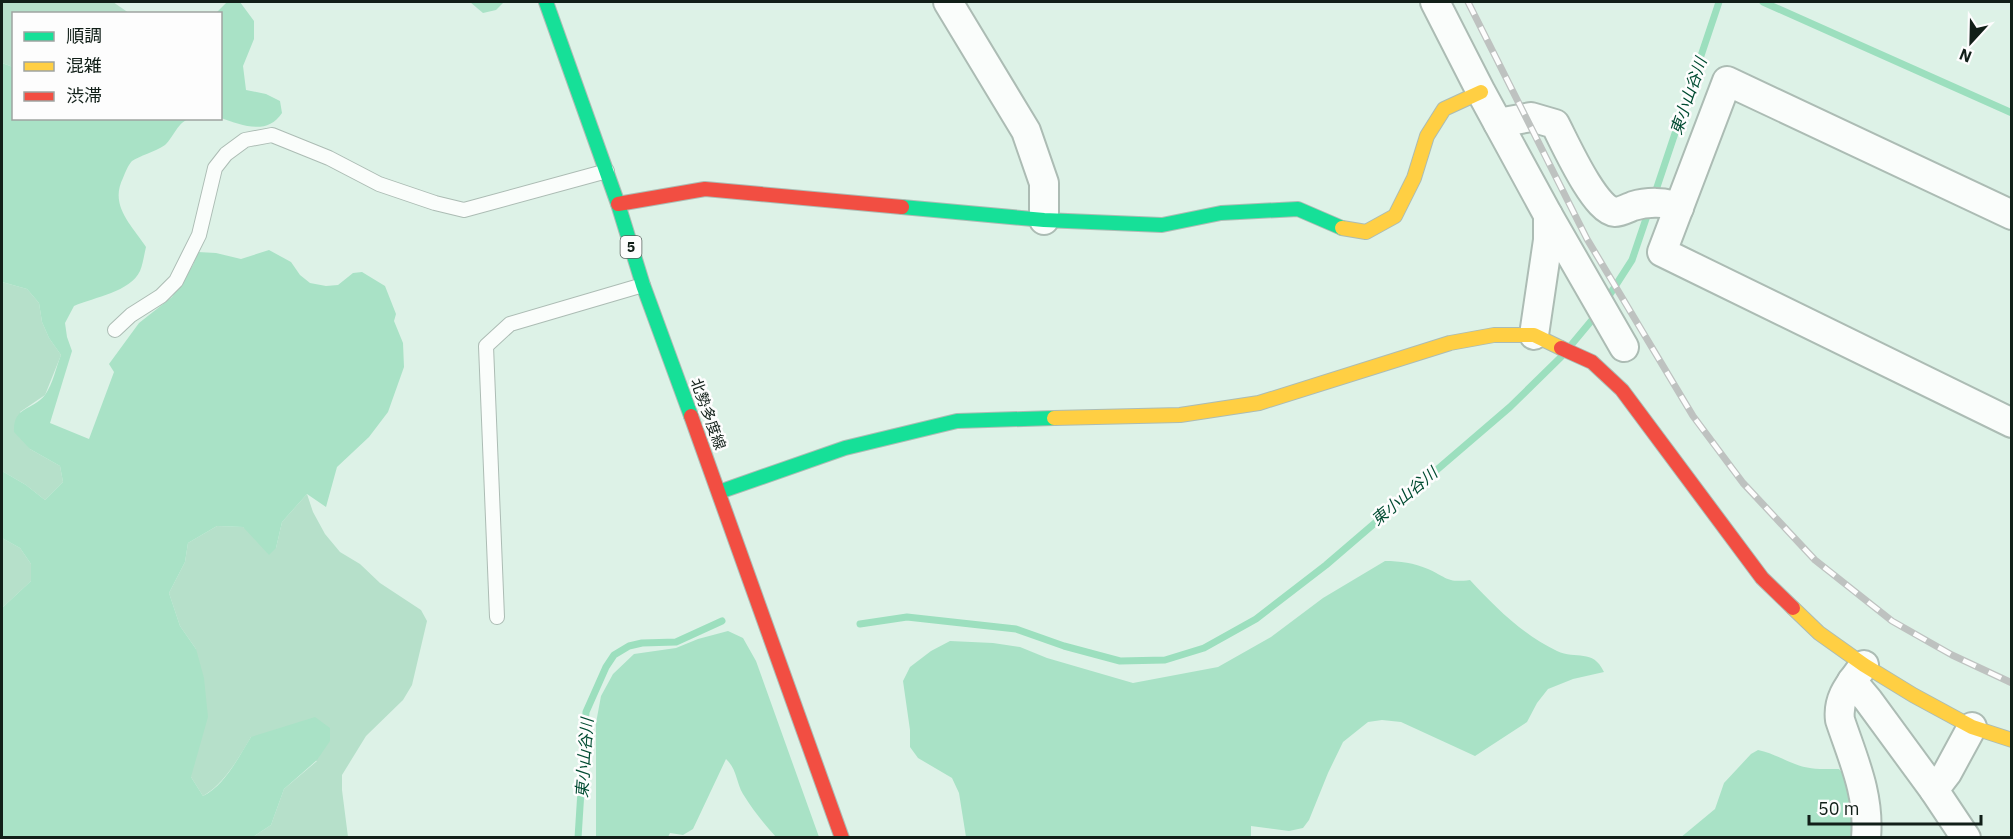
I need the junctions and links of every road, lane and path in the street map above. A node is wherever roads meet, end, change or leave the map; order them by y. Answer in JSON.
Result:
{"nodes":[{"id":1,"x":546,"y":2,"type":"edge"},
{"id":2,"x":948,"y":2,"type":"edge"},
{"id":3,"x":1435,"y":2,"type":"edge"},
{"id":4,"x":1481,"y":92,"type":"junction"},
{"id":5,"x":1498,"y":123,"type":"junction"},
{"id":6,"x":607,"y":171,"type":"junction"},
{"id":7,"x":618,"y":204,"type":"junction"},
{"id":8,"x":1675,"y":206,"type":"junction"},
{"id":9,"x":1548,"y":215,"type":"junction"},
{"id":10,"x":2012,"y":215,"type":"edge"},
{"id":11,"x":1044,"y":220,"type":"junction"},
{"id":12,"x":643,"y":285,"type":"junction"},
{"id":13,"x":115,"y":330,"type":"dead end"},
{"id":14,"x":1618,"y":336,"type":"dead end"},
{"id":15,"x":1544,"y":339,"type":"junction"},
{"id":16,"x":2012,"y":423,"type":"edge"},
{"id":17,"x":719,"y":492,"type":"junction"},
{"id":18,"x":497,"y":617,"type":"dead end"},
{"id":19,"x":1858,"y":673,"type":"junction"},
{"id":20,"x":1972,"y":728,"type":"junction"},
{"id":21,"x":2012,"y":740,"type":"edge"},
{"id":22,"x":1934,"y":790,"type":"junction"},
{"id":23,"x":842,"y":837,"type":"edge"},
{"id":24,"x":1866,"y":837,"type":"edge"},
{"id":25,"x":1966,"y":837,"type":"edge"}],
"edges":[{"from":1,"to":6,"type":"street","name":"北勢多度線","number":"5"},
{"from":2,"to":11,"type":"street"},
{"from":3,"to":4,"type":"street"},
{"from":4,"to":5,"type":"street"},
{"from":4,"to":11,"type":"street"},
{"from":5,"to":8,"type":"street"},
{"from":5,"to":9,"type":"street"},
{"from":6,"to":7,"type":"street","name":"北勢多度線","number":"5"},
{"from":6,"to":13,"type":"lane"},
{"from":7,"to":11,"type":"street"},
{"from":7,"to":12,"type":"street","name":"北勢多度線","number":"5"},
{"from":8,"to":10,"type":"street"},
{"from":8,"to":16,"type":"street"},
{"from":9,"to":14,"type":"street"},
{"from":9,"to":15,"type":"street"},
{"from":12,"to":17,"type":"street","name":"北勢多度線","number":"5"},
{"from":12,"to":18,"type":"lane"},
{"from":15,"to":17,"type":"street"},
{"from":15,"to":19,"type":"street"},
{"from":17,"to":23,"type":"street","name":"北勢多度線","number":"5"},
{"from":19,"to":20,"type":"street"},
{"from":19,"to":22,"type":"street"},
{"from":19,"to":24,"type":"street"},
{"from":20,"to":21,"type":"street"},
{"from":20,"to":22,"type":"street"},
{"from":22,"to":25,"type":"street"}]}
